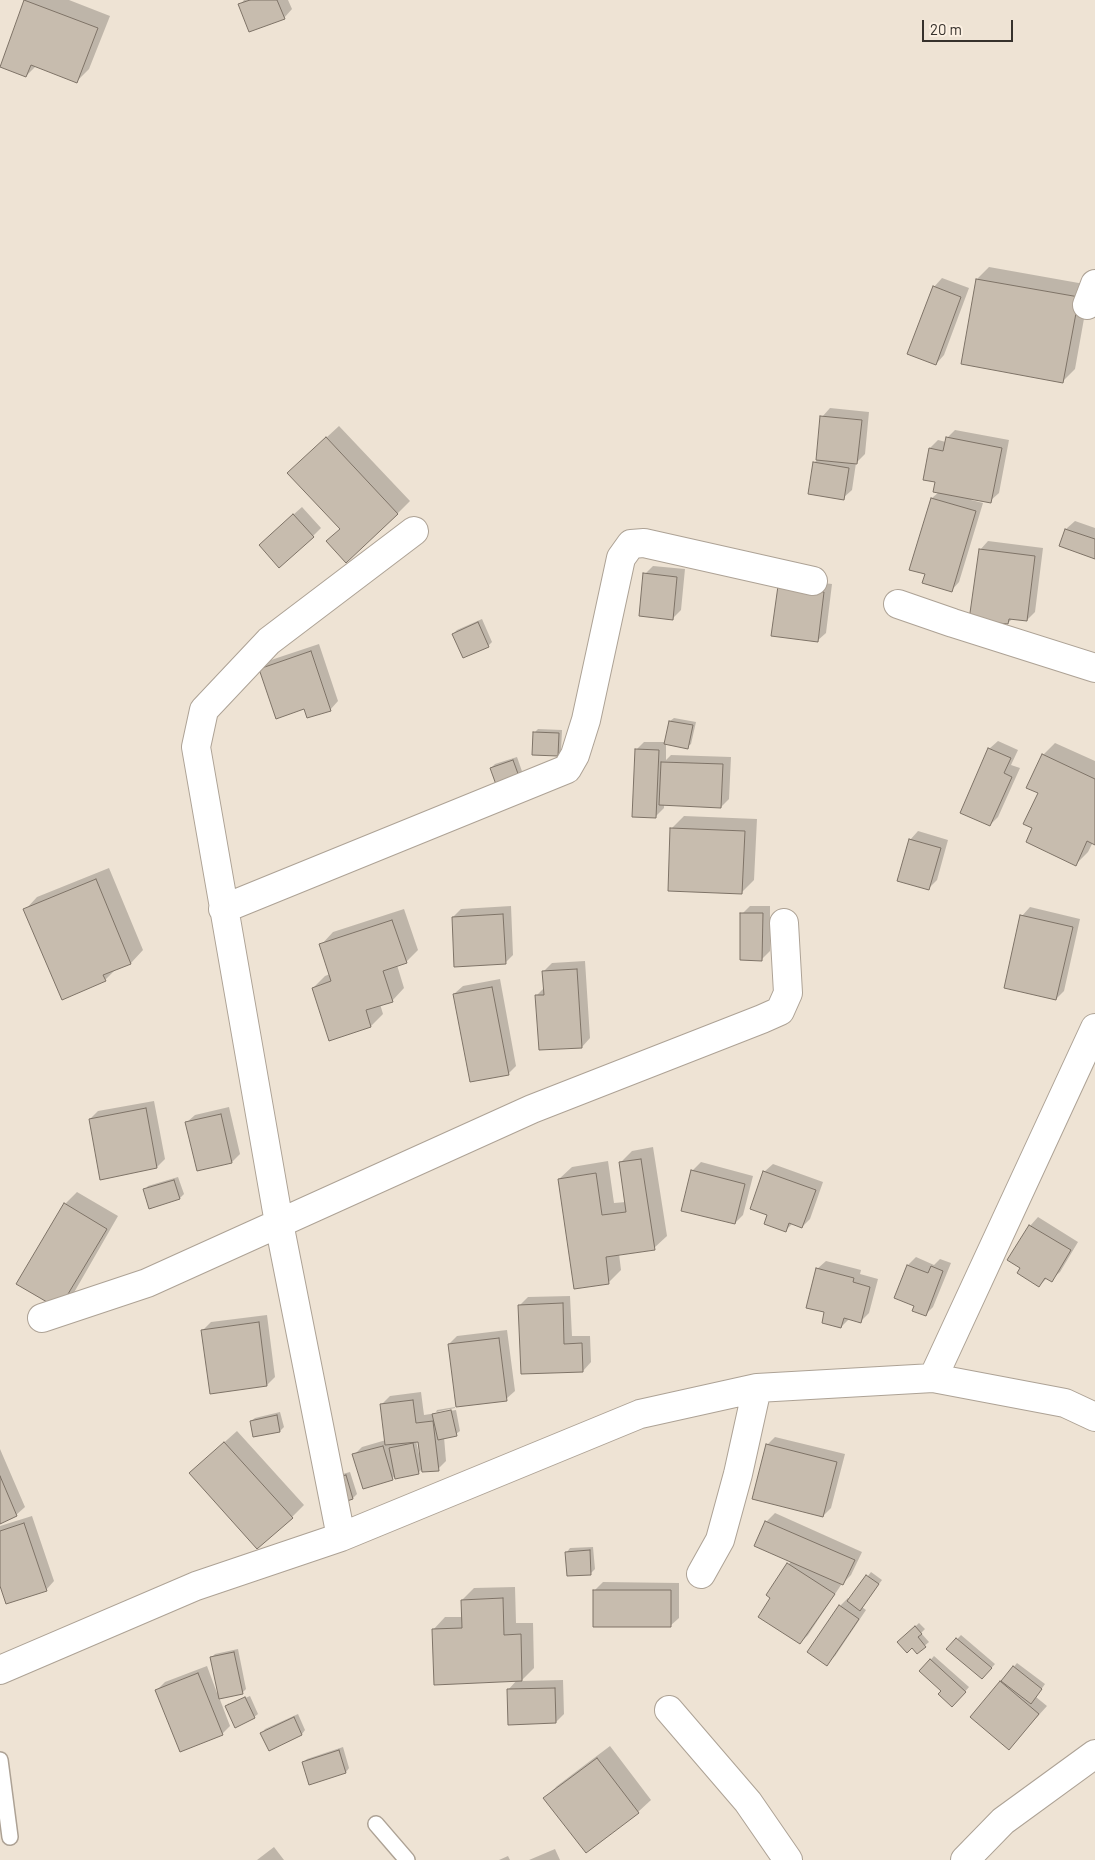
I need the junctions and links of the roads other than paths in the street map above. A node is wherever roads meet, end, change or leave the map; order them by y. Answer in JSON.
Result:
{"nodes":[{"id":1,"x":414,"y":531,"type":"dead end"},
{"id":2,"x":813,"y":581,"type":"dead end"},
{"id":3,"x":898,"y":604,"type":"dead end"},
{"id":4,"x":1095,"y":668,"type":"edge"},
{"id":5,"x":223,"y":909,"type":"junction"},
{"id":6,"x":784,"y":923,"type":"dead end"},
{"id":7,"x":1095,"y":1028,"type":"edge"},
{"id":8,"x":279,"y":1223,"type":"junction"},
{"id":9,"x":42,"y":1318,"type":"dead end"},
{"id":10,"x":933,"y":1378,"type":"junction"},
{"id":11,"x":757,"y":1388,"type":"junction"},
{"id":12,"x":1095,"y":1417,"type":"edge"},
{"id":13,"x":341,"y":1537,"type":"junction"},
{"id":14,"x":702,"y":1574,"type":"dead end"},
{"id":15,"x":0,"y":1670,"type":"edge"},
{"id":16,"x":669,"y":1710,"type":"dead end"},
{"id":17,"x":1095,"y":1754,"type":"edge"},
{"id":18,"x":0,"y":1760,"type":"edge"},
{"id":19,"x":376,"y":1824,"type":"dead end"},
{"id":20,"x":10,"y":1837,"type":"dead end"},
{"id":21,"x":407,"y":1860,"type":"edge"},
{"id":22,"x":788,"y":1860,"type":"edge"},
{"id":23,"x":965,"y":1860,"type":"edge"}],
"edges":[{"from":1,"to":5,"type":"street"},
{"from":2,"to":5,"type":"street"},
{"from":3,"to":4,"type":"street"},
{"from":5,"to":8,"type":"street"},
{"from":6,"to":8,"type":"street"},
{"from":7,"to":10,"type":"street"},
{"from":8,"to":9,"type":"street"},
{"from":8,"to":13,"type":"street"},
{"from":10,"to":11,"type":"street"},
{"from":10,"to":12,"type":"street"},
{"from":11,"to":13,"type":"street"},
{"from":11,"to":14,"type":"street"},
{"from":13,"to":15,"type":"street"},
{"from":16,"to":22,"type":"street"},
{"from":17,"to":23,"type":"street"},
{"from":18,"to":20,"type":"lane"},
{"from":19,"to":21,"type":"lane"}]}
